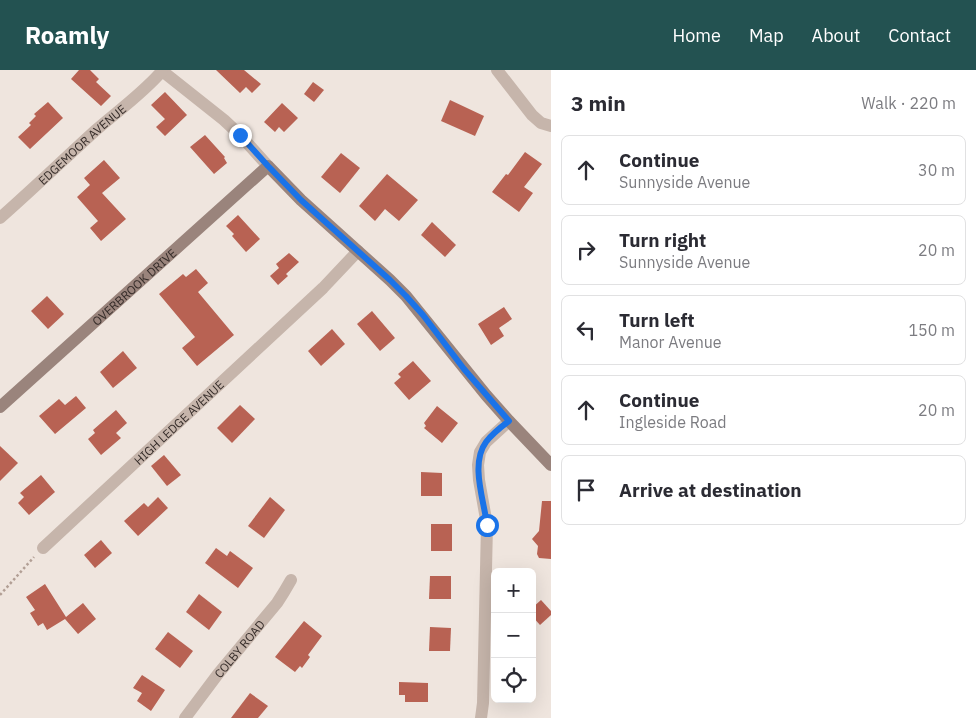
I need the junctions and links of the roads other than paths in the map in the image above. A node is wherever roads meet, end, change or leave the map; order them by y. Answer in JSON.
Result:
{"nodes":[{"id":1,"x":161,"y":70,"type":"edge"},
{"id":2,"x":497,"y":70,"type":"edge"},
{"id":3,"x":551,"y":126,"type":"edge"},
{"id":4,"x":268,"y":166,"type":"junction"},
{"id":5,"x":0,"y":218,"type":"edge"},
{"id":6,"x":358,"y":251,"type":"junction"},
{"id":7,"x":0,"y":407,"type":"edge"},
{"id":8,"x":509,"y":421,"type":"junction"},
{"id":9,"x":551,"y":465,"type":"edge"},
{"id":10,"x":43,"y":548,"type":"road end"},
{"id":11,"x":291,"y":580,"type":"dead end"},
{"id":12,"x":185,"y":718,"type":"edge"},
{"id":13,"x":481,"y":718,"type":"edge"}],
"edges":[{"from":1,"to":4,"type":"street"},
{"from":1,"to":5,"type":"street","name":"EDGEMOOR AVENUE"},
{"from":2,"to":3,"type":"street"},
{"from":4,"to":6,"type":"street"},
{"from":4,"to":7,"type":"street","name":"OVERBROOK DRIVE"},
{"from":6,"to":8,"type":"street"},
{"from":6,"to":10,"type":"street","name":"HIGH LEDGE AVENUE"},
{"from":8,"to":9,"type":"street"},
{"from":8,"to":13,"type":"street"},
{"from":11,"to":12,"type":"street","name":"COLBY ROAD"}]}
